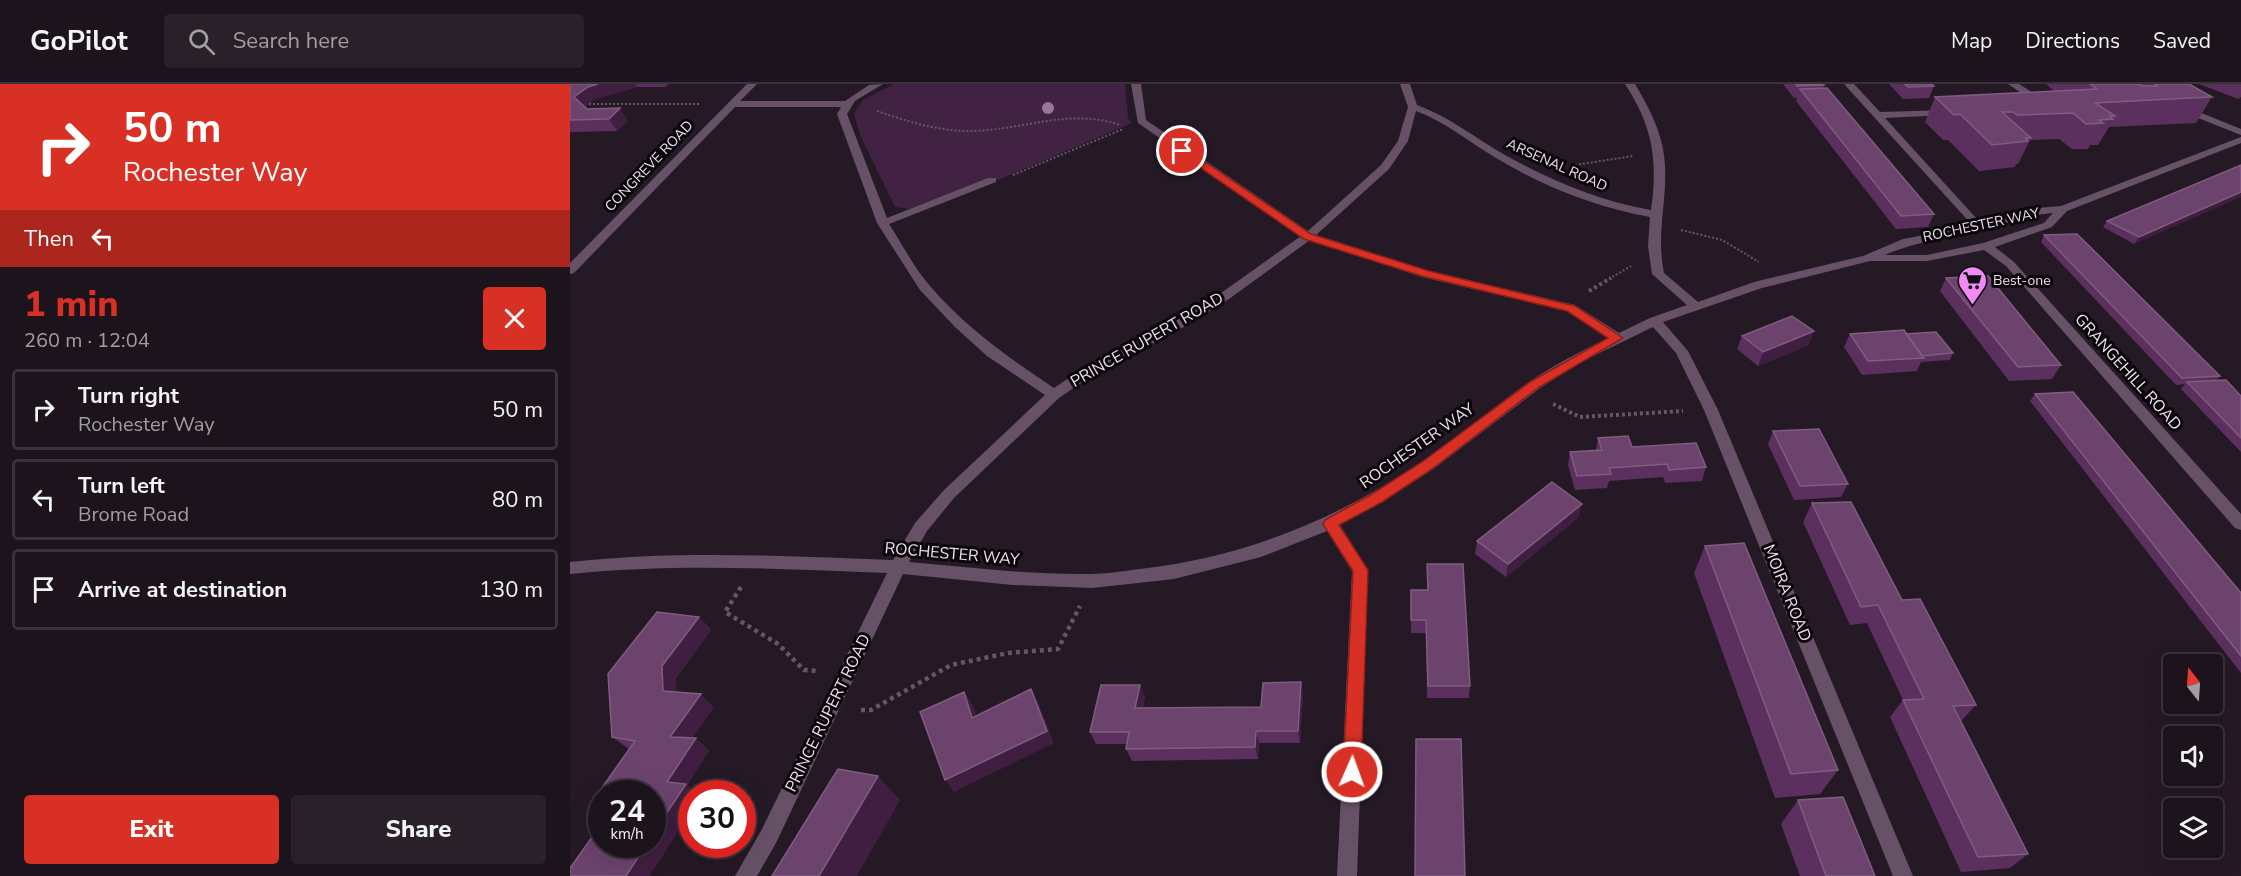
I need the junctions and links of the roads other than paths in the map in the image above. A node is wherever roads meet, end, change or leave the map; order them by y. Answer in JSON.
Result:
{"nodes":[{"id":1,"x":752,"y":84,"type":"edge"},
{"id":2,"x":878,"y":84,"type":"edge"},
{"id":3,"x":1136,"y":84,"type":"edge"},
{"id":4,"x":1405,"y":84,"type":"edge"},
{"id":5,"x":1630,"y":84,"type":"edge"},
{"id":6,"x":1849,"y":84,"type":"edge"},
{"id":7,"x":2013,"y":84,"type":"edge"},
{"id":8,"x":2176,"y":101,"type":"edge"},
{"id":9,"x":731,"y":104,"type":"junction"},
{"id":10,"x":846,"y":104,"type":"junction"},
{"id":11,"x":1413,"y":107,"type":"junction"},
{"id":12,"x":2023,"y":108,"type":"edge"},
{"id":13,"x":1957,"y":112,"type":"edge"},
{"id":14,"x":1877,"y":115,"type":"junction"},
{"id":15,"x":2241,"y":132,"type":"edge"},
{"id":16,"x":2241,"y":140,"type":"edge"},
{"id":17,"x":992,"y":180,"type":"road end"},
{"id":18,"x":2063,"y":209,"type":"junction"},
{"id":19,"x":1654,"y":214,"type":"junction"},
{"id":20,"x":883,"y":223,"type":"junction"},
{"id":21,"x":1983,"y":227,"type":"junction"},
{"id":22,"x":1308,"y":236,"type":"junction"},
{"id":23,"x":1986,"y":246,"type":"junction"},
{"id":24,"x":1867,"y":258,"type":"junction"},
{"id":25,"x":570,"y":270,"type":"edge"},
{"id":26,"x":1695,"y":306,"type":"junction"},
{"id":27,"x":1654,"y":321,"type":"junction"},
{"id":28,"x":1617,"y":338,"type":"junction"},
{"id":29,"x":1054,"y":395,"type":"junction"},
{"id":30,"x":1330,"y":524,"type":"junction"},
{"id":31,"x":2241,"y":524,"type":"edge"},
{"id":32,"x":898,"y":567,"type":"junction"},
{"id":33,"x":570,"y":568,"type":"edge"},
{"id":34,"x":745,"y":876,"type":"edge"},
{"id":35,"x":1347,"y":876,"type":"edge"},
{"id":36,"x":1904,"y":876,"type":"edge"}],
"edges":[{"from":1,"to":9,"type":"street","name":"CONGREVE ROAD"},
{"from":2,"to":10,"type":"street"},
{"from":3,"to":22,"type":"street"},
{"from":4,"to":11,"type":"street"},
{"from":5,"to":19,"type":"street"},
{"from":6,"to":14,"type":"street"},
{"from":7,"to":12,"type":"street"},
{"from":8,"to":15,"type":"street"},
{"from":9,"to":10,"type":"street"},
{"from":9,"to":25,"type":"street","name":"CONGREVE ROAD"},
{"from":10,"to":20,"type":"street"},
{"from":11,"to":19,"type":"street","name":"ARSENAL ROAD"},
{"from":11,"to":22,"type":"street","name":"PRINCE RUPERT ROAD"},
{"from":13,"to":14,"type":"street"},
{"from":14,"to":21,"type":"street"},
{"from":16,"to":18,"type":"street","name":"ROCHESTER WAY"},
{"from":17,"to":20,"type":"street"},
{"from":18,"to":21,"type":"street","name":"ROCHESTER WAY"},
{"from":18,"to":23,"type":"street","name":"ROCHESTER WAY"},
{"from":19,"to":26,"type":"street"},
{"from":20,"to":29,"type":"street"},
{"from":21,"to":24,"type":"street","name":"ROCHESTER WAY"},
{"from":22,"to":28,"type":"street"},
{"from":22,"to":29,"type":"street","name":"PRINCE RUPERT ROAD"},
{"from":23,"to":24,"type":"street","name":"ROCHESTER WAY"},
{"from":23,"to":31,"type":"street","name":"GRANGEHILL ROAD"},
{"from":24,"to":26,"type":"street","name":"ROCHESTER WAY"},
{"from":26,"to":27,"type":"street","name":"ROCHESTER WAY"},
{"from":27,"to":28,"type":"street","name":"ROCHESTER WAY"},
{"from":27,"to":36,"type":"street","name":"MOIRA ROAD"},
{"from":28,"to":30,"type":"street","name":"ROCHESTER WAY"},
{"from":29,"to":32,"type":"street","name":"PRINCE RUPERT ROAD"},
{"from":30,"to":32,"type":"street","name":"ROCHESTER WAY"},
{"from":30,"to":35,"type":"street"},
{"from":32,"to":33,"type":"street","name":"ROCHESTER WAY"},
{"from":32,"to":34,"type":"street","name":"PRINCE RUPERT ROAD"}]}
